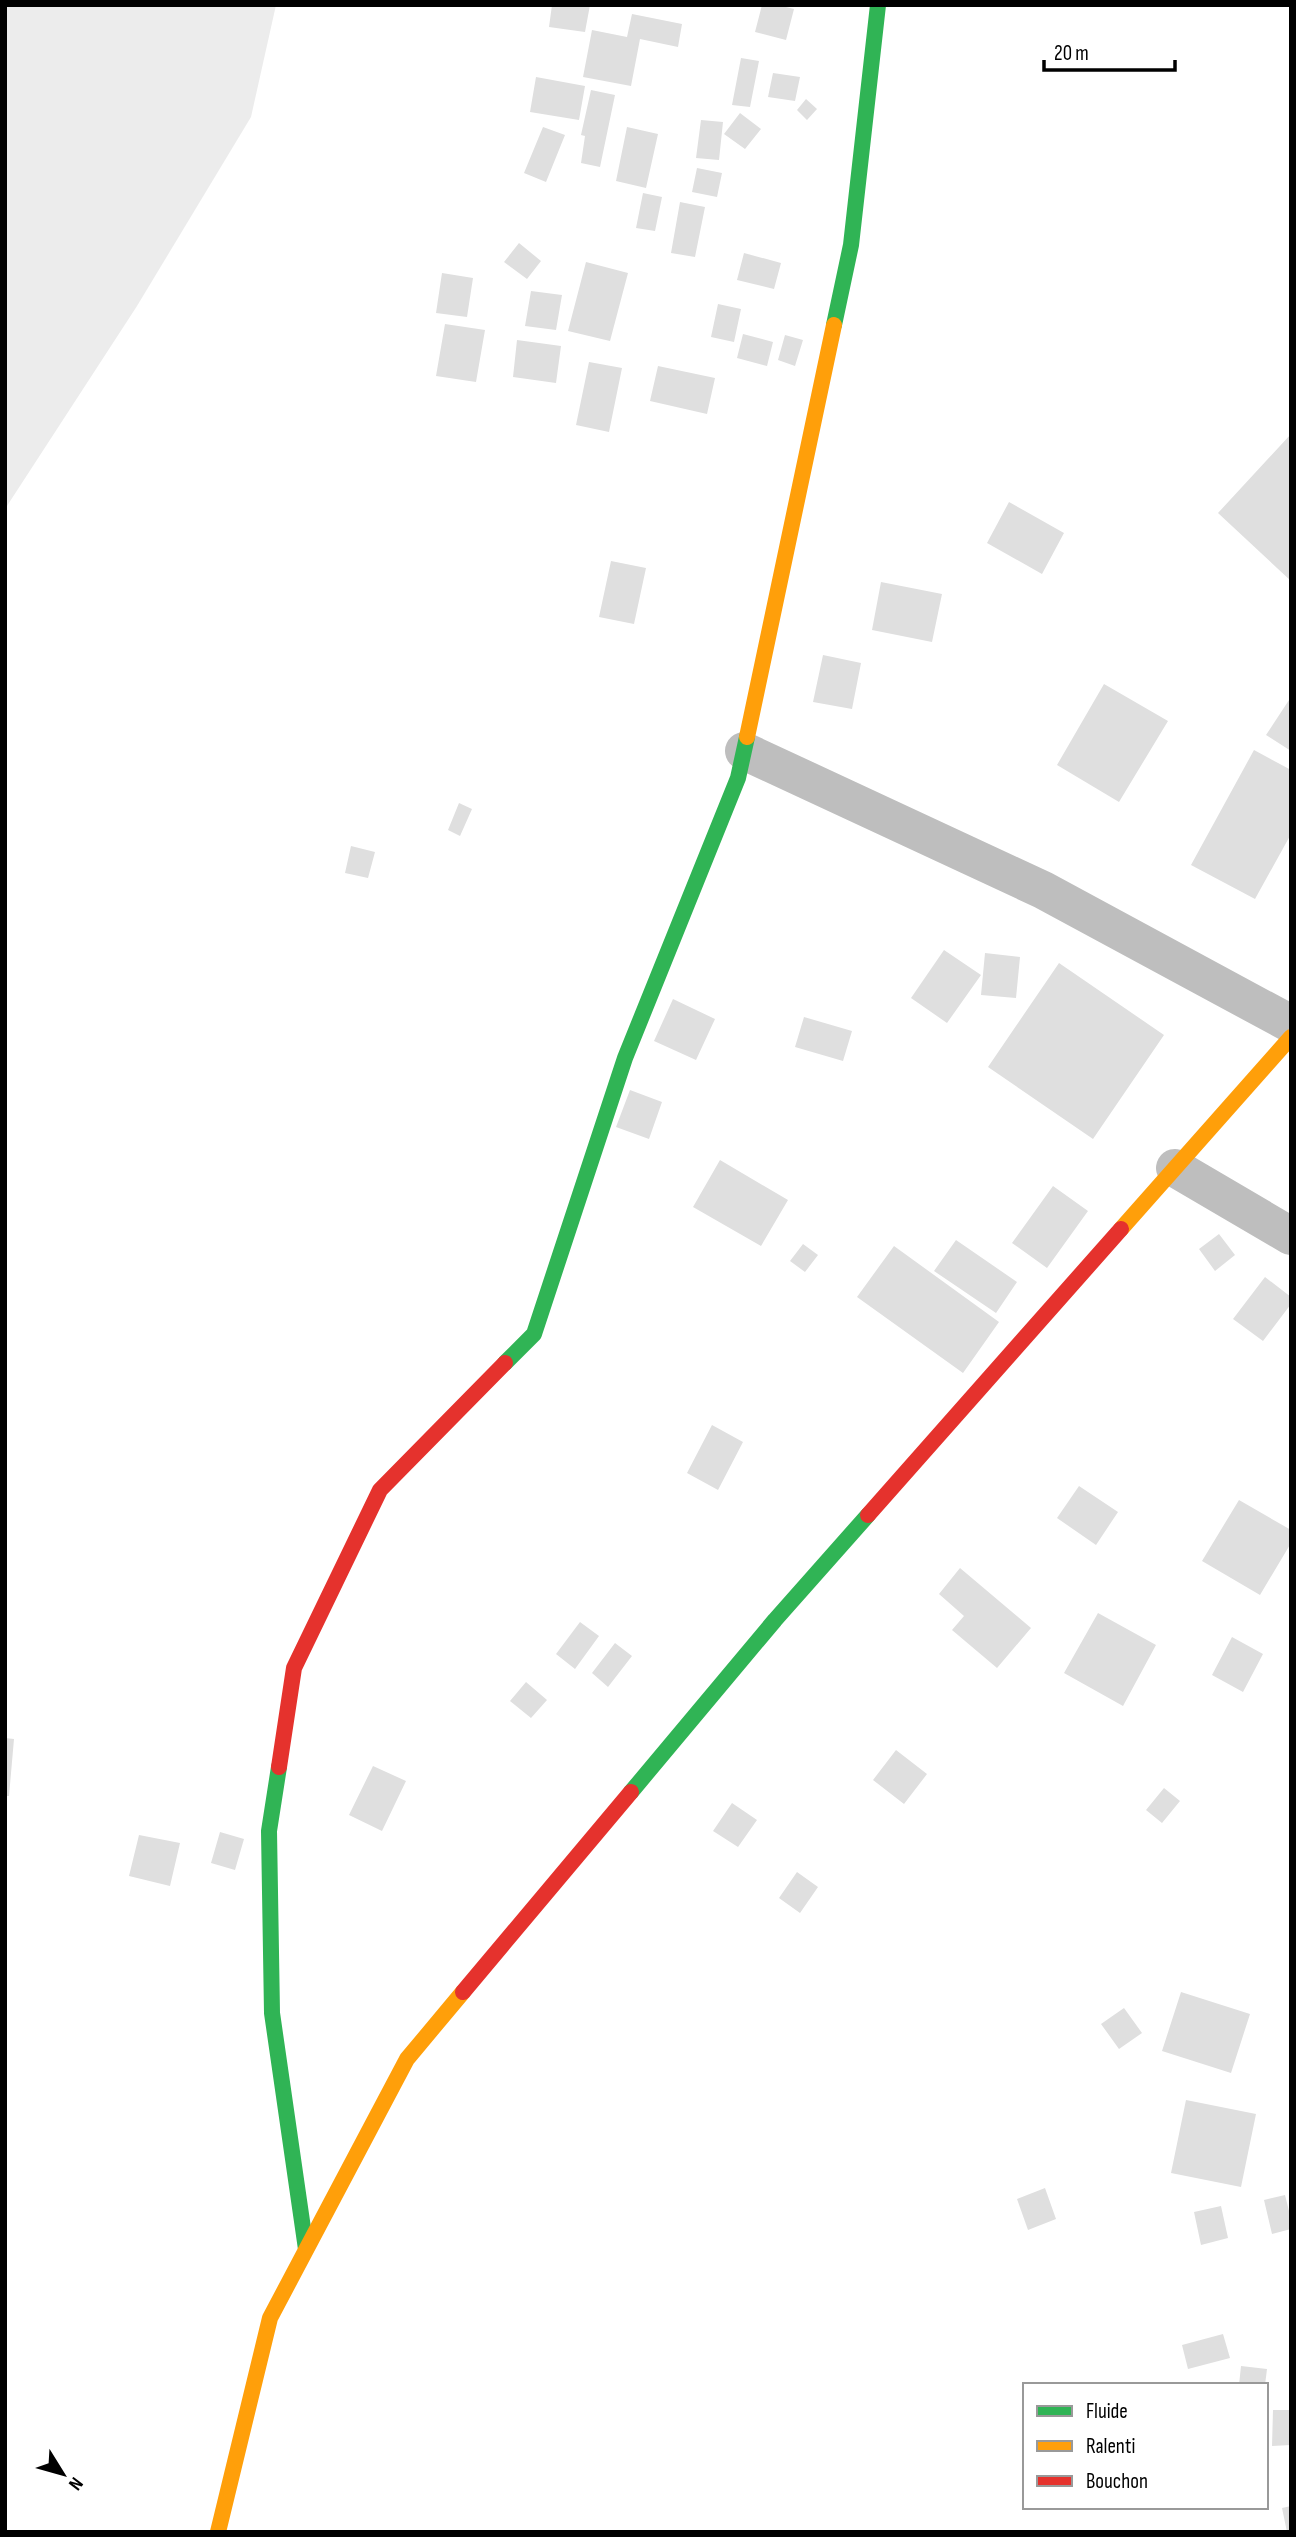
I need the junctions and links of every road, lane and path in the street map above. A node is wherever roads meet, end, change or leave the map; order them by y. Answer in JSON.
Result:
{"nodes":[{"id":1,"x":878,"y":5,"type":"edge"},
{"id":2,"x":744,"y":751,"type":"junction"},
{"id":3,"x":1291,"y":1024,"type":"edge"},
{"id":4,"x":1291,"y":1037,"type":"edge"},
{"id":5,"x":1175,"y":1168,"type":"junction"},
{"id":6,"x":1291,"y":1236,"type":"edge"},
{"id":7,"x":306,"y":2249,"type":"junction"},
{"id":8,"x":218,"y":2532,"type":"edge"}],
"edges":[{"from":1,"to":2,"type":"street"},
{"from":2,"to":3,"type":"street"},
{"from":2,"to":7,"type":"street"},
{"from":4,"to":5,"type":"street"},
{"from":5,"to":6,"type":"street"},
{"from":5,"to":7,"type":"street"},
{"from":7,"to":8,"type":"street"}]}
